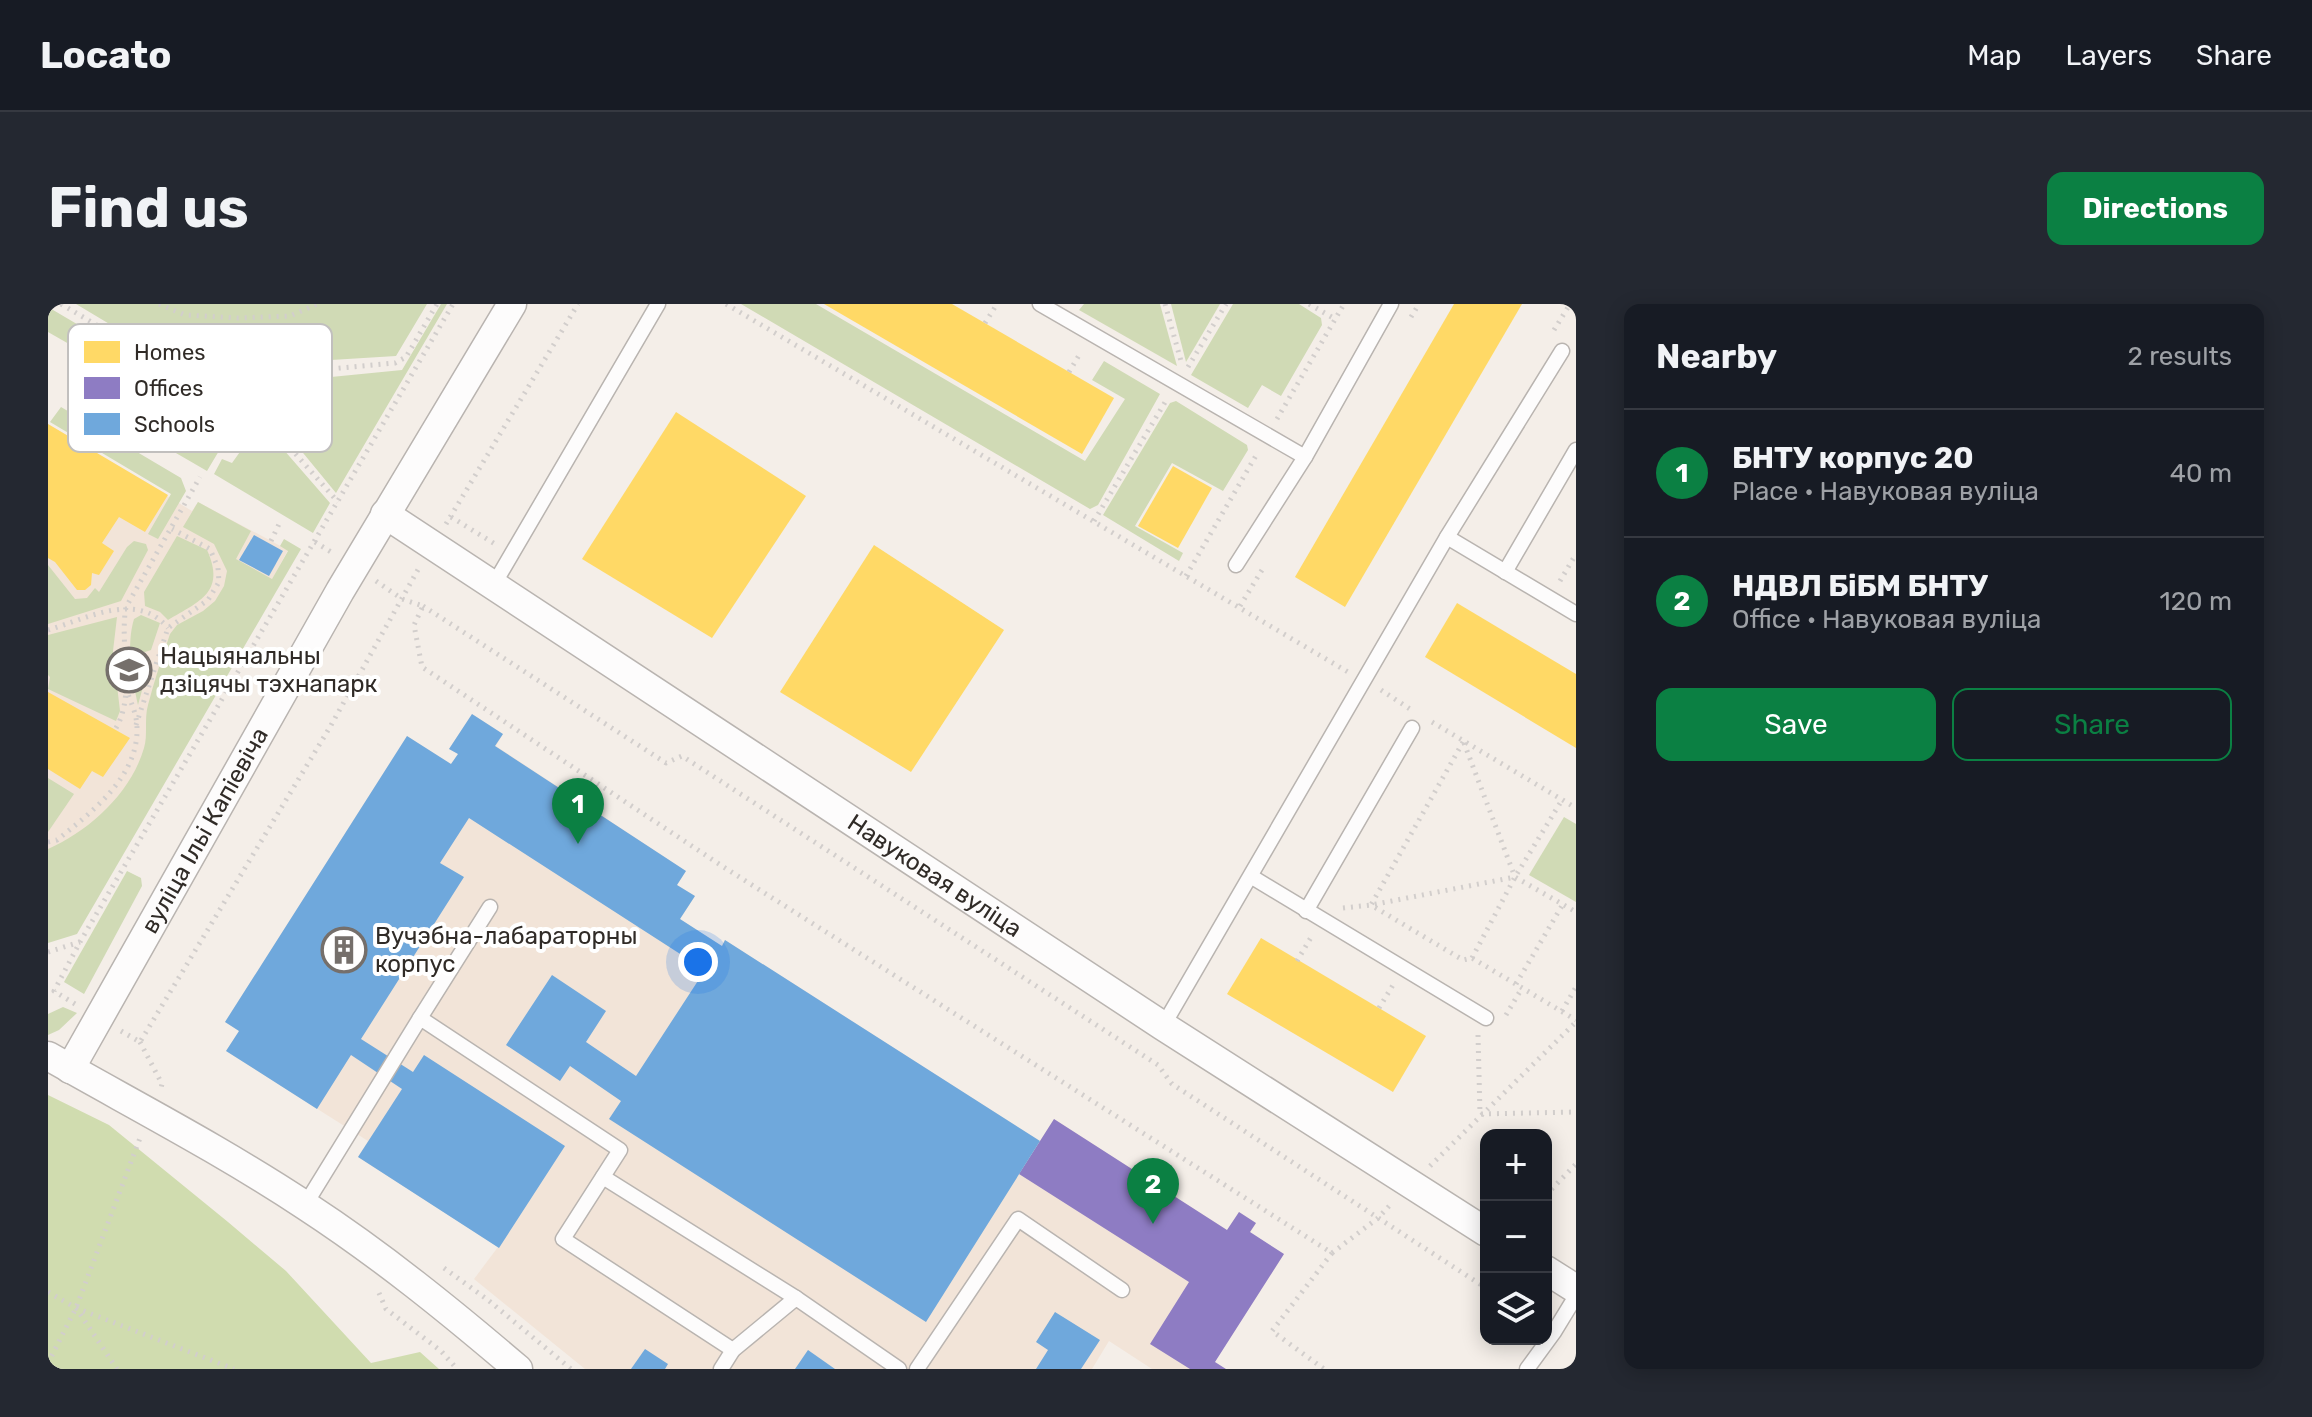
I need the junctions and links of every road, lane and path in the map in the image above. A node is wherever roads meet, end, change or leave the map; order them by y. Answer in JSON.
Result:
{"nodes":[{"id":1,"x":61,"y":304,"type":"edge"},
{"id":2,"x":159,"y":304,"type":"edge"},
{"id":3,"x":317,"y":304,"type":"edge"},
{"id":4,"x":437,"y":304,"type":"edge"},
{"id":5,"x":512,"y":304,"type":"edge"},
{"id":6,"x":578,"y":304,"type":"edge"},
{"id":7,"x":658,"y":304,"type":"edge"},
{"id":8,"x":726,"y":304,"type":"edge"},
{"id":9,"x":997,"y":304,"type":"edge"},
{"id":10,"x":1040,"y":304,"type":"edge"},
{"id":11,"x":1165,"y":304,"type":"edge"},
{"id":12,"x":1226,"y":304,"type":"edge"},
{"id":13,"x":1309,"y":304,"type":"edge"},
{"id":14,"x":1391,"y":304,"type":"edge"},
{"id":15,"x":1335,"y":319,"type":"dead end"},
{"id":16,"x":985,"y":323,"type":"dead end"},
{"id":17,"x":95,"y":324,"type":"edge"},
{"id":18,"x":1086,"y":344,"type":"dead end"},
{"id":19,"x":1562,"y":351,"type":"dead end"},
{"id":20,"x":332,"y":369,"type":"edge"},
{"id":21,"x":1069,"y":372,"type":"dead end"},
{"id":22,"x":1178,"y":385,"type":"junction"},
{"id":23,"x":1576,"y":450,"type":"edge"},
{"id":24,"x":294,"y":452,"type":"edge"},
{"id":25,"x":1305,"y":457,"type":"junction"},
{"id":26,"x":200,"y":477,"type":"dead end"},
{"id":27,"x":338,"y":502,"type":"dead end"},
{"id":28,"x":385,"y":514,"type":"junction"},
{"id":29,"x":451,"y":517,"type":"junction"},
{"id":30,"x":1094,"y":521,"type":"junction"},
{"id":31,"x":280,"y":522,"type":"dead end"},
{"id":32,"x":172,"y":529,"type":"junction"},
{"id":33,"x":1447,"y":537,"type":"junction"},
{"id":34,"x":271,"y":541,"type":"dead end"},
{"id":35,"x":315,"y":542,"type":"dead end"},
{"id":36,"x":431,"y":544,"type":"junction"},
{"id":37,"x":513,"y":555,"type":"junction"},
{"id":38,"x":1236,"y":565,"type":"dead end"},
{"id":39,"x":355,"y":567,"type":"junction"},
{"id":40,"x":1505,"y":572,"type":"junction"},
{"id":41,"x":493,"y":586,"type":"junction"},
{"id":42,"x":402,"y":599,"type":"junction"},
{"id":43,"x":423,"y":606,"type":"junction"},
{"id":44,"x":126,"y":607,"type":"junction"},
{"id":45,"x":1576,"y":614,"type":"edge"},
{"id":46,"x":168,"y":628,"type":"junction"},
{"id":47,"x":48,"y":630,"type":"edge"},
{"id":48,"x":1366,"y":681,"type":"junction"},
{"id":49,"x":125,"y":683,"type":"junction"},
{"id":50,"x":1414,"y":711,"type":"dead end"},
{"id":51,"x":1426,"y":719,"type":"dead end"},
{"id":52,"x":136,"y":725,"type":"junction"},
{"id":53,"x":116,"y":728,"type":"dead end"},
{"id":54,"x":1412,"y":728,"type":"dead end"},
{"id":55,"x":1463,"y":742,"type":"junction"},
{"id":56,"x":1562,"y":800,"type":"junction"},
{"id":57,"x":1576,"y":808,"type":"edge"},
{"id":58,"x":48,"y":842,"type":"edge"},
{"id":59,"x":1252,"y":877,"type":"junction"},
{"id":60,"x":1515,"y":877,"type":"junction"},
{"id":61,"x":1563,"y":904,"type":"junction"},
{"id":62,"x":1371,"y":905,"type":"junction"},
{"id":63,"x":490,"y":907,"type":"dead end"},
{"id":64,"x":1306,"y":911,"type":"junction"},
{"id":65,"x":1576,"y":912,"type":"edge"},
{"id":66,"x":80,"y":942,"type":"dead end"},
{"id":67,"x":48,"y":952,"type":"edge"},
{"id":68,"x":1472,"y":958,"type":"junction"},
{"id":69,"x":1297,"y":961,"type":"dead end"},
{"id":70,"x":1516,"y":984,"type":"junction"},
{"id":71,"x":1576,"y":987,"type":"edge"},
{"id":72,"x":1406,"y":990,"type":"dead end"},
{"id":73,"x":1379,"y":1008,"type":"dead end"},
{"id":74,"x":1562,"y":1011,"type":"junction"},
{"id":75,"x":420,"y":1018,"type":"junction"},
{"id":76,"x":1486,"y":1018,"type":"dead end"},
{"id":77,"x":1576,"y":1021,"type":"edge"},
{"id":78,"x":1163,"y":1026,"type":"junction"},
{"id":79,"x":1478,"y":1032,"type":"dead end"},
{"id":80,"x":59,"y":1062,"type":"edge"},
{"id":81,"x":1576,"y":1112,"type":"edge"},
{"id":82,"x":1480,"y":1114,"type":"junction"},
{"id":83,"x":144,"y":1129,"type":"dead end"},
{"id":84,"x":1576,"y":1164,"type":"edge"},
{"id":85,"x":603,"y":1177,"type":"junction"},
{"id":86,"x":1418,"y":1177,"type":"junction"},
{"id":87,"x":1552,"y":1189,"type":"edge"},
{"id":88,"x":305,"y":1205,"type":"junction"},
{"id":89,"x":1378,"y":1218,"type":"junction"},
{"id":90,"x":1480,"y":1227,"type":"edge"},
{"id":91,"x":1332,"y":1253,"type":"junction"},
{"id":92,"x":1551,"y":1273,"type":"edge"},
{"id":93,"x":1480,"y":1284,"type":"edge"},
{"id":94,"x":1576,"y":1289,"type":"edge"},
{"id":95,"x":1122,"y":1290,"type":"dead end"},
{"id":96,"x":50,"y":1296,"type":"edge"},
{"id":97,"x":1576,"y":1296,"type":"edge"},
{"id":98,"x":796,"y":1298,"type":"junction"},
{"id":99,"x":76,"y":1308,"type":"junction"},
{"id":100,"x":386,"y":1309,"type":"dead end"},
{"id":101,"x":733,"y":1350,"type":"junction"},
{"id":102,"x":48,"y":1363,"type":"edge"},
{"id":103,"x":117,"y":1369,"type":"edge"},
{"id":104,"x":234,"y":1369,"type":"edge"},
{"id":105,"x":457,"y":1369,"type":"edge"},
{"id":106,"x":518,"y":1369,"type":"edge"},
{"id":107,"x":721,"y":1369,"type":"edge"},
{"id":108,"x":899,"y":1369,"type":"edge"},
{"id":109,"x":917,"y":1369,"type":"edge"},
{"id":110,"x":1324,"y":1369,"type":"edge"},
{"id":111,"x":1527,"y":1369,"type":"edge"}],
"edges":[{"from":1,"to":17,"type":"path"},
{"from":2,"to":3,"type":"path"},
{"from":4,"to":20,"type":"path"},
{"from":5,"to":28,"type":"street","name":"вуліца Ільі Капіевіча"},
{"from":6,"to":29,"type":"path"},
{"from":7,"to":37,"type":"lane"},
{"from":8,"to":30,"type":"path"},
{"from":9,"to":16,"type":"path"},
{"from":10,"to":22,"type":"lane"},
{"from":11,"to":12,"type":"path"},
{"from":13,"to":15,"type":"path"},
{"from":14,"to":25,"type":"lane"},
{"from":18,"to":21,"type":"path"},
{"from":19,"to":33,"type":"lane"},
{"from":22,"to":25,"type":"lane"},
{"from":22,"to":30,"type":"path"},
{"from":23,"to":40,"type":"lane"},
{"from":24,"to":27,"type":"path"},
{"from":25,"to":38,"type":"lane"},
{"from":26,"to":32,"type":"path"},
{"from":28,"to":36,"type":"street","name":"Навуковая вуліца"},
{"from":28,"to":39,"type":"street","name":"вуліца Ільі Капіевіча"},
{"from":29,"to":36,"type":"path"},
{"from":29,"to":37,"type":"path"},
{"from":30,"to":48,"type":"path"},
{"from":31,"to":34,"type":"path"},
{"from":32,"to":44,"type":"path"},
{"from":32,"to":46,"type":"path"},
{"from":33,"to":40,"type":"lane"},
{"from":33,"to":48,"type":"lane"},
{"from":35,"to":39,"type":"path"},
{"from":36,"to":41,"type":"street","name":"Навуковая вуліца"},
{"from":36,"to":42,"type":"path"},
{"from":37,"to":41,"type":"lane"},
{"from":39,"to":42,"type":"path"},
{"from":39,"to":80,"type":"street","name":"вуліца Ільі Капіевіча"},
{"from":40,"to":45,"type":"lane"},
{"from":41,"to":78,"type":"street","name":"Навуковая вуліца"},
{"from":42,"to":43,"type":"path"},
{"from":43,"to":89,"type":"path"},
{"from":43,"to":91,"type":"path"},
{"from":44,"to":46,"type":"path"},
{"from":44,"to":47,"type":"path"},
{"from":44,"to":49,"type":"path"},
{"from":46,"to":52,"type":"path"},
{"from":48,"to":50,"type":"path"},
{"from":48,"to":59,"type":"lane"},
{"from":49,"to":52,"type":"path"},
{"from":49,"to":53,"type":"path"},
{"from":51,"to":55,"type":"path"},
{"from":52,"to":58,"type":"path"},
{"from":54,"to":64,"type":"lane"},
{"from":55,"to":56,"type":"path"},
{"from":55,"to":60,"type":"path"},
{"from":55,"to":62,"type":"path"},
{"from":56,"to":57,"type":"path"},
{"from":56,"to":60,"type":"path"},
{"from":59,"to":64,"type":"lane"},
{"from":59,"to":78,"type":"lane"},
{"from":60,"to":61,"type":"path"},
{"from":60,"to":62,"type":"path"},
{"from":60,"to":68,"type":"path"},
{"from":61,"to":65,"type":"path"},
{"from":61,"to":70,"type":"path"},
{"from":62,"to":64,"type":"path"},
{"from":62,"to":68,"type":"path"},
{"from":63,"to":75,"type":"lane"},
{"from":64,"to":69,"type":"path"},
{"from":64,"to":76,"type":"lane"},
{"from":66,"to":67,"type":"path"},
{"from":68,"to":70,"type":"path"},
{"from":70,"to":74,"type":"path"},
{"from":71,"to":74,"type":"path"},
{"from":72,"to":73,"type":"path"},
{"from":74,"to":77,"type":"path"},
{"from":75,"to":85,"type":"lane"},
{"from":75,"to":88,"type":"lane"},
{"from":77,"to":82,"type":"path"},
{"from":78,"to":86,"type":"street","name":"Навуковая вуліца"},
{"from":79,"to":82,"type":"path"},
{"from":80,"to":88,"type":"street"},
{"from":81,"to":82,"type":"path"},
{"from":82,"to":86,"type":"path"},
{"from":83,"to":99,"type":"path"},
{"from":84,"to":87,"type":"path"},
{"from":85,"to":98,"type":"lane"},
{"from":85,"to":101,"type":"lane"},
{"from":86,"to":89,"type":"path"},
{"from":86,"to":90,"type":"street","name":"Навуковая вуліца"},
{"from":88,"to":106,"type":"street"},
{"from":89,"to":91,"type":"path"},
{"from":89,"to":93,"type":"path"},
{"from":91,"to":110,"type":"path"},
{"from":92,"to":94,"type":"street"},
{"from":95,"to":109,"type":"lane"},
{"from":96,"to":99,"type":"path"},
{"from":97,"to":111,"type":"lane"},
{"from":98,"to":101,"type":"lane"},
{"from":98,"to":108,"type":"lane"},
{"from":99,"to":102,"type":"path"},
{"from":99,"to":103,"type":"path"},
{"from":99,"to":104,"type":"path"},
{"from":100,"to":105,"type":"path"},
{"from":101,"to":107,"type":"lane"}]}
